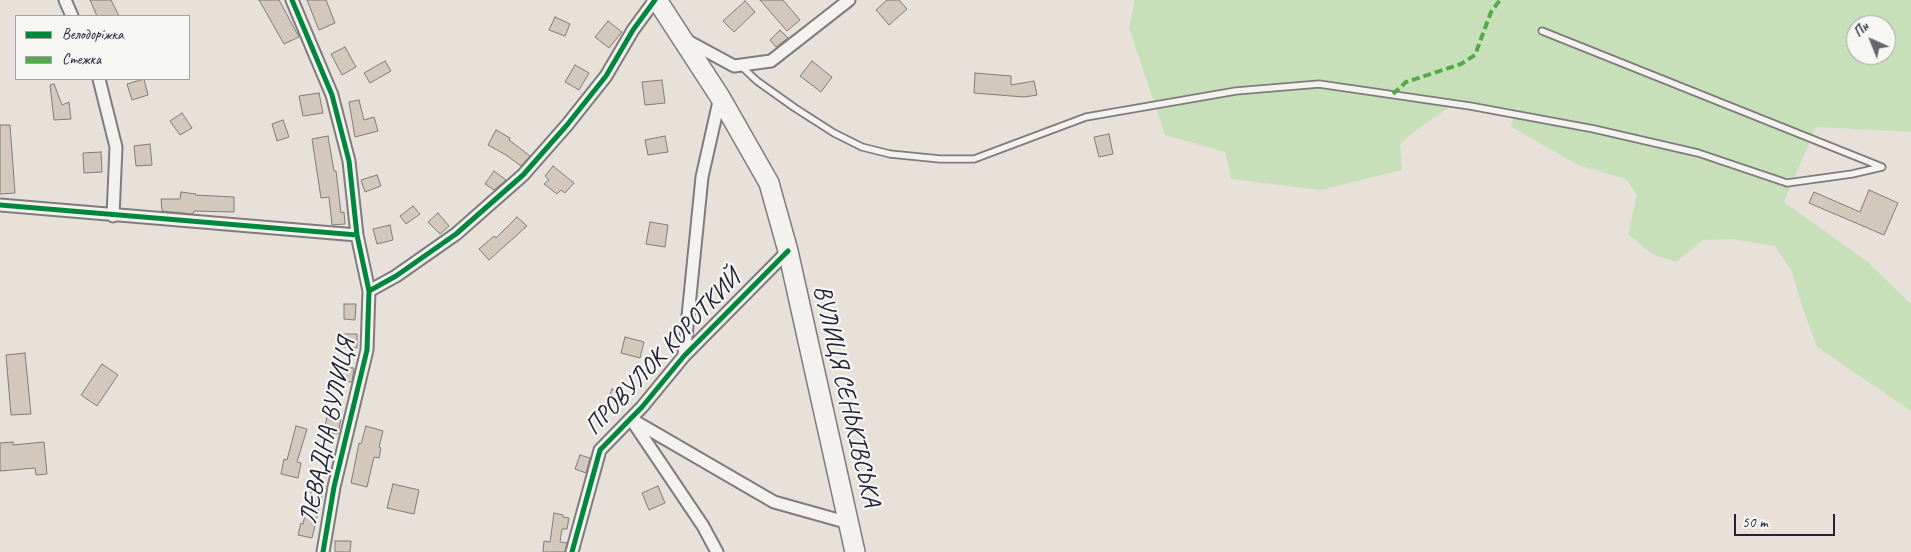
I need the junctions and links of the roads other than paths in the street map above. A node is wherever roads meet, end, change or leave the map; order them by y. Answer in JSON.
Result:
{"nodes":[{"id":1,"x":65,"y":0,"type":"edge"},
{"id":2,"x":292,"y":0,"type":"edge"},
{"id":3,"x":656,"y":0,"type":"edge"},
{"id":4,"x":849,"y":0,"type":"edge"},
{"id":5,"x":72,"y":15,"type":"edge"},
{"id":6,"x":1542,"y":31,"type":"dead end"},
{"id":7,"x":682,"y":38,"type":"junction"},
{"id":8,"x":740,"y":65,"type":"junction"},
{"id":9,"x":99,"y":80,"type":"edge"},
{"id":10,"x":720,"y":98,"type":"junction"},
{"id":11,"x":0,"y":205,"type":"edge"},
{"id":12,"x":113,"y":216,"type":"junction"},
{"id":13,"x":357,"y":235,"type":"junction"},
{"id":14,"x":788,"y":251,"type":"junction"},
{"id":15,"x":369,"y":291,"type":"junction"},
{"id":16,"x":684,"y":356,"type":"junction"},
{"id":17,"x":631,"y":419,"type":"junction"},
{"id":18,"x":849,"y":523,"type":"junction"},
{"id":19,"x":323,"y":552,"type":"edge"},
{"id":20,"x":572,"y":552,"type":"edge"},
{"id":21,"x":717,"y":552,"type":"edge"},
{"id":22,"x":855,"y":552,"type":"edge"}],
"edges":[{"from":1,"to":5,"type":"street"},
{"from":2,"to":13,"type":"street","name":"ЛЕВАДНА ВУЛИЦЯ"},
{"from":3,"to":7,"type":"main road","name":"ВУЛИЦЯ СЕНЬКIВСЬКА"},
{"from":3,"to":15,"type":"street"},
{"from":4,"to":8,"type":"street"},
{"from":6,"to":8,"type":"lane"},
{"from":7,"to":8,"type":"street"},
{"from":7,"to":10,"type":"main road","name":"ВУЛИЦЯ СЕНЬКIВСЬКА"},
{"from":9,"to":12,"type":"street"},
{"from":10,"to":14,"type":"main road","name":"ВУЛИЦЯ СЕНЬКIВСЬКА"},
{"from":10,"to":16,"type":"street"},
{"from":11,"to":12,"type":"street"},
{"from":12,"to":13,"type":"street"},
{"from":13,"to":15,"type":"street","name":"ЛЕВАДНА ВУЛИЦЯ"},
{"from":14,"to":16,"type":"street","name":"ПРОВУЛОК КОРОТКИЙ"},
{"from":14,"to":18,"type":"main road","name":"ВУЛИЦЯ СЕНЬКIВСЬКА"},
{"from":15,"to":19,"type":"street","name":"ЛЕВАДНА ВУЛИЦЯ"},
{"from":16,"to":17,"type":"street","name":"ПРОВУЛОК КОРОТКИЙ"},
{"from":17,"to":18,"type":"street"},
{"from":17,"to":20,"type":"street","name":"ПРОВУЛОК КОРОТКИЙ"},
{"from":17,"to":21,"type":"street"},
{"from":18,"to":22,"type":"main road","name":"ВУЛИЦЯ СЕНЬКIВСЬКА"}]}
